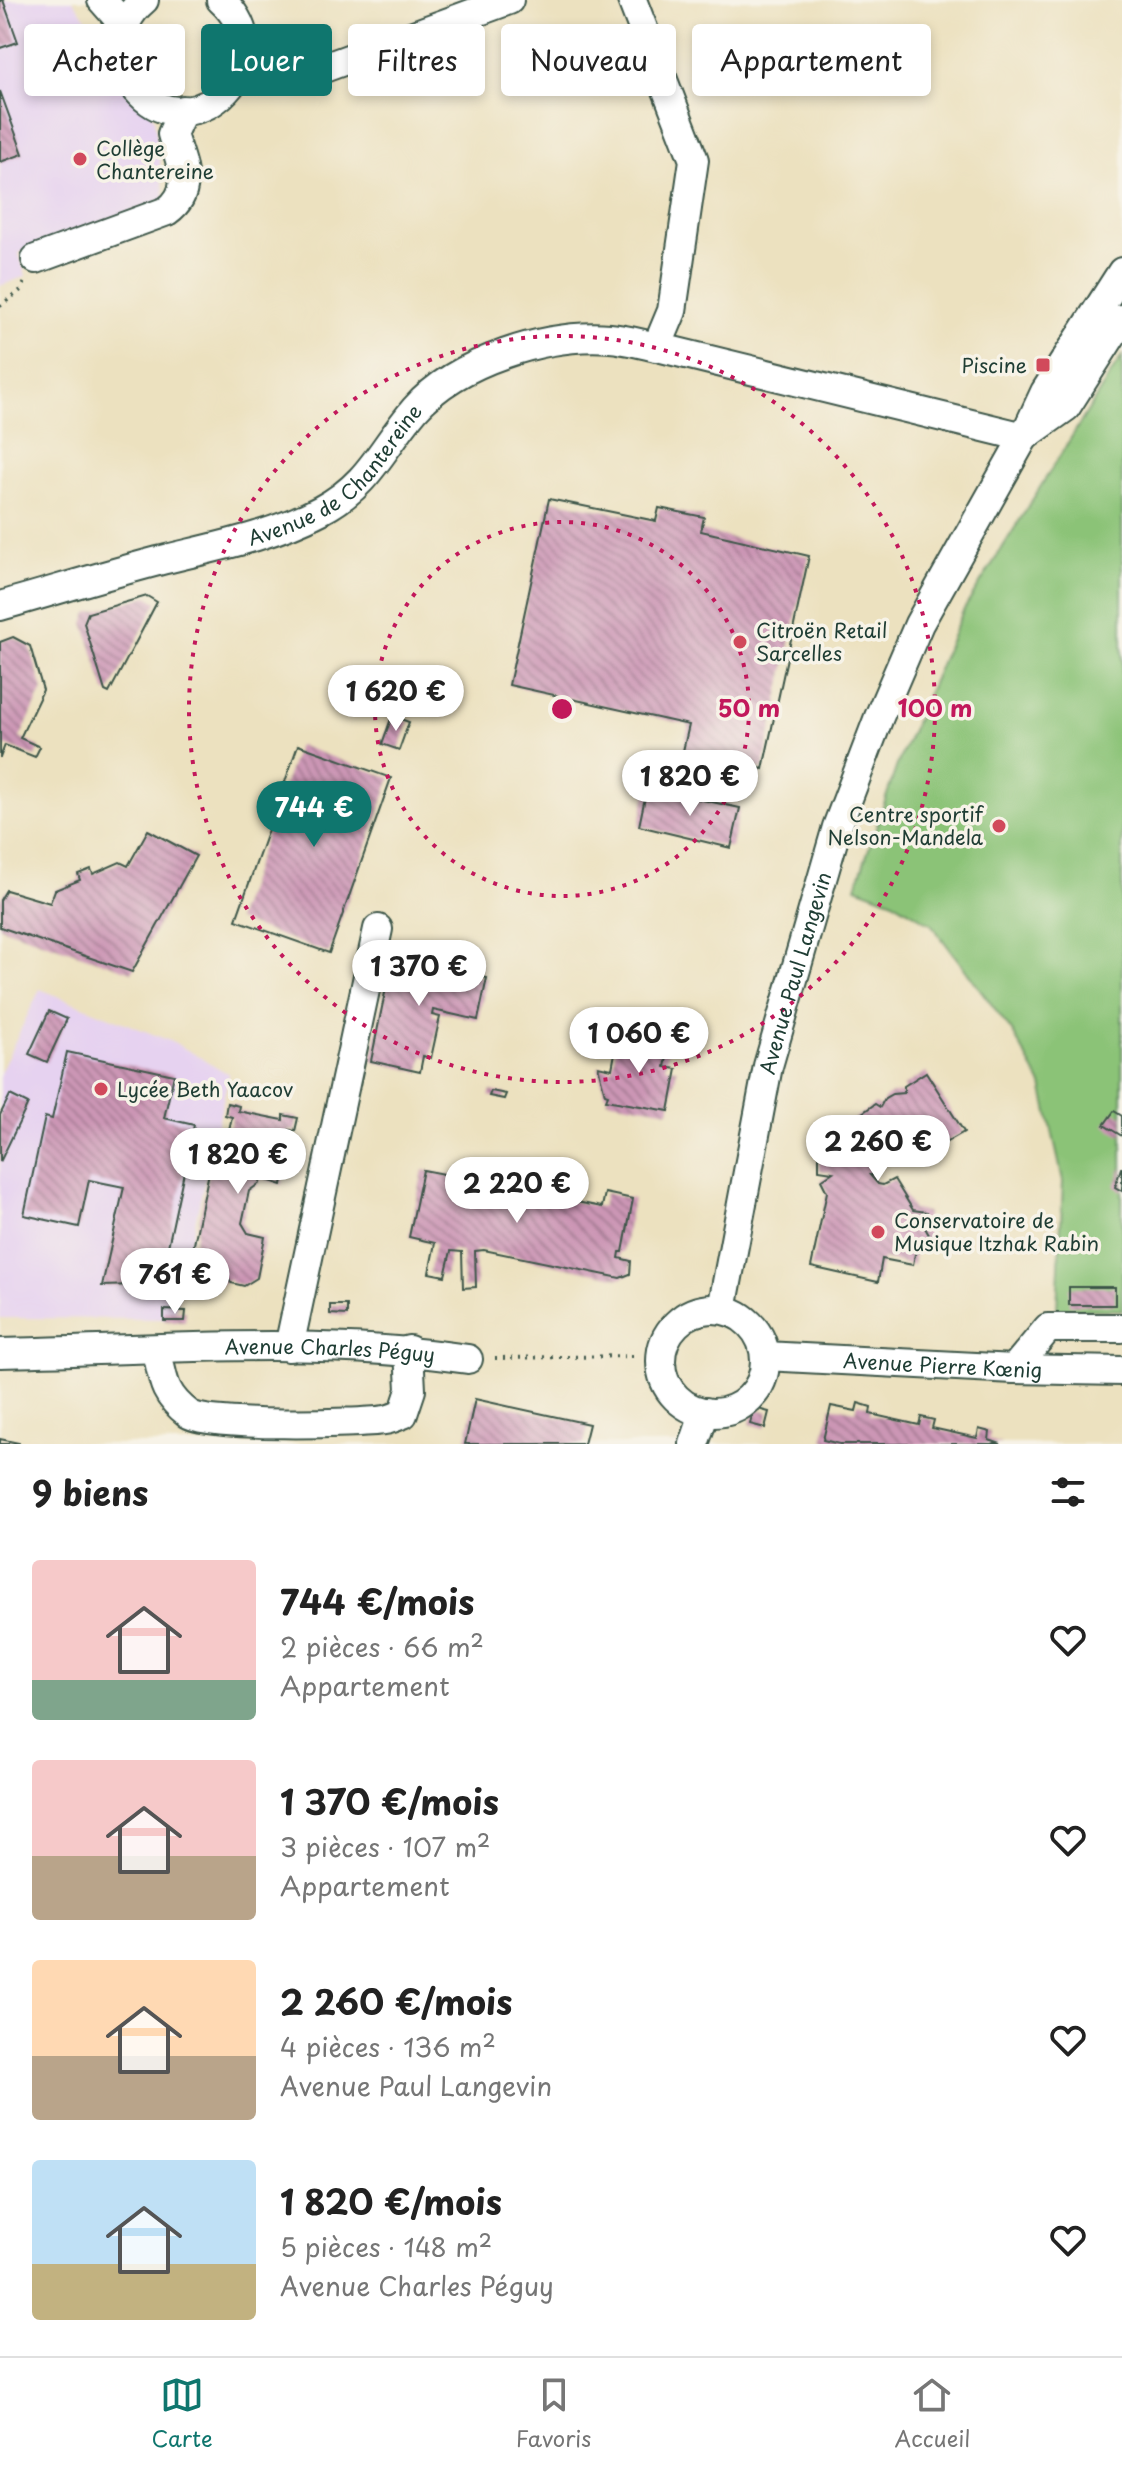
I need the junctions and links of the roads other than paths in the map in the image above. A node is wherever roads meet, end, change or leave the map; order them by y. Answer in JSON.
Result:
{"nodes":[{"id":1,"x":102,"y":0,"type":"edge"},
{"id":2,"x":144,"y":0,"type":"edge"},
{"id":3,"x":223,"y":0,"type":"edge"},
{"id":4,"x":509,"y":0,"type":"edge"},
{"id":5,"x":632,"y":0,"type":"edge"},
{"id":6,"x":123,"y":24,"type":"edge"},
{"id":7,"x":125,"y":24,"type":"edge"},
{"id":8,"x":239,"y":24,"type":"edge"},
{"id":9,"x":332,"y":65,"type":"edge"},
{"id":10,"x":143,"y":96,"type":"edge"},
{"id":11,"x":221,"y":96,"type":"edge"},
{"id":12,"x":183,"y":110,"type":"junction"},
{"id":13,"x":36,"y":259,"type":"road end"},
{"id":14,"x":1122,"y":272,"type":"edge"},
{"id":15,"x":1122,"y":319,"type":"edge"},
{"id":16,"x":657,"y":347,"type":"junction"},
{"id":17,"x":1024,"y":437,"type":"junction"},
{"id":18,"x":0,"y":606,"type":"edge"},
{"id":19,"x":378,"y":929,"type":"dead end"},
{"id":20,"x":722,"y":1309,"type":"junction"},
{"id":21,"x":1122,"y":1328,"type":"edge"},
{"id":22,"x":289,"y":1347,"type":"junction"},
{"id":23,"x":157,"y":1350,"type":"junction"},
{"id":24,"x":409,"y":1350,"type":"junction"},
{"id":25,"x":0,"y":1353,"type":"edge"},
{"id":26,"x":765,"y":1356,"type":"junction"},
{"id":27,"x":468,"y":1359,"type":"road end"},
{"id":28,"x":1014,"y":1369,"type":"junction"},
{"id":29,"x":1122,"y":1371,"type":"edge"},
{"id":30,"x":705,"y":1412,"type":"junction"},
{"id":31,"x":694,"y":1444,"type":"edge"}],
"edges":[{"from":1,"to":6,"type":"street"},
{"from":2,"to":7,"type":"street"},
{"from":3,"to":8,"type":"street"},
{"from":4,"to":9,"type":"street"},
{"from":5,"to":16,"type":"street"},
{"from":10,"to":12,"type":"street"},
{"from":11,"to":12,"type":"street"},
{"from":12,"to":13,"type":"street"},
{"from":14,"to":17,"type":"street","name":"Avenue Paul Langevin"},
{"from":15,"to":17,"type":"street","name":"Avenue Paul Langevin"},
{"from":16,"to":17,"type":"street","name":"Avenue de Chantereine"},
{"from":16,"to":18,"type":"street","name":"Avenue de Chantereine"},
{"from":17,"to":20,"type":"street","name":"Avenue Paul Langevin"},
{"from":19,"to":22,"type":"street"},
{"from":20,"to":26,"type":"street"},
{"from":20,"to":30,"type":"street"},
{"from":21,"to":28,"type":"street"},
{"from":22,"to":23,"type":"street","name":"Avenue Charles Péguy"},
{"from":22,"to":24,"type":"street","name":"Avenue Charles Péguy"},
{"from":23,"to":24,"type":"street"},
{"from":23,"to":25,"type":"street","name":"Avenue Charles Péguy"},
{"from":24,"to":27,"type":"street","name":"Avenue Charles Péguy"},
{"from":26,"to":28,"type":"street","name":"Avenue Pierre Kœnig"},
{"from":26,"to":30,"type":"street"},
{"from":28,"to":29,"type":"street","name":"Avenue Pierre Kœnig"},
{"from":30,"to":31,"type":"street"}]}
